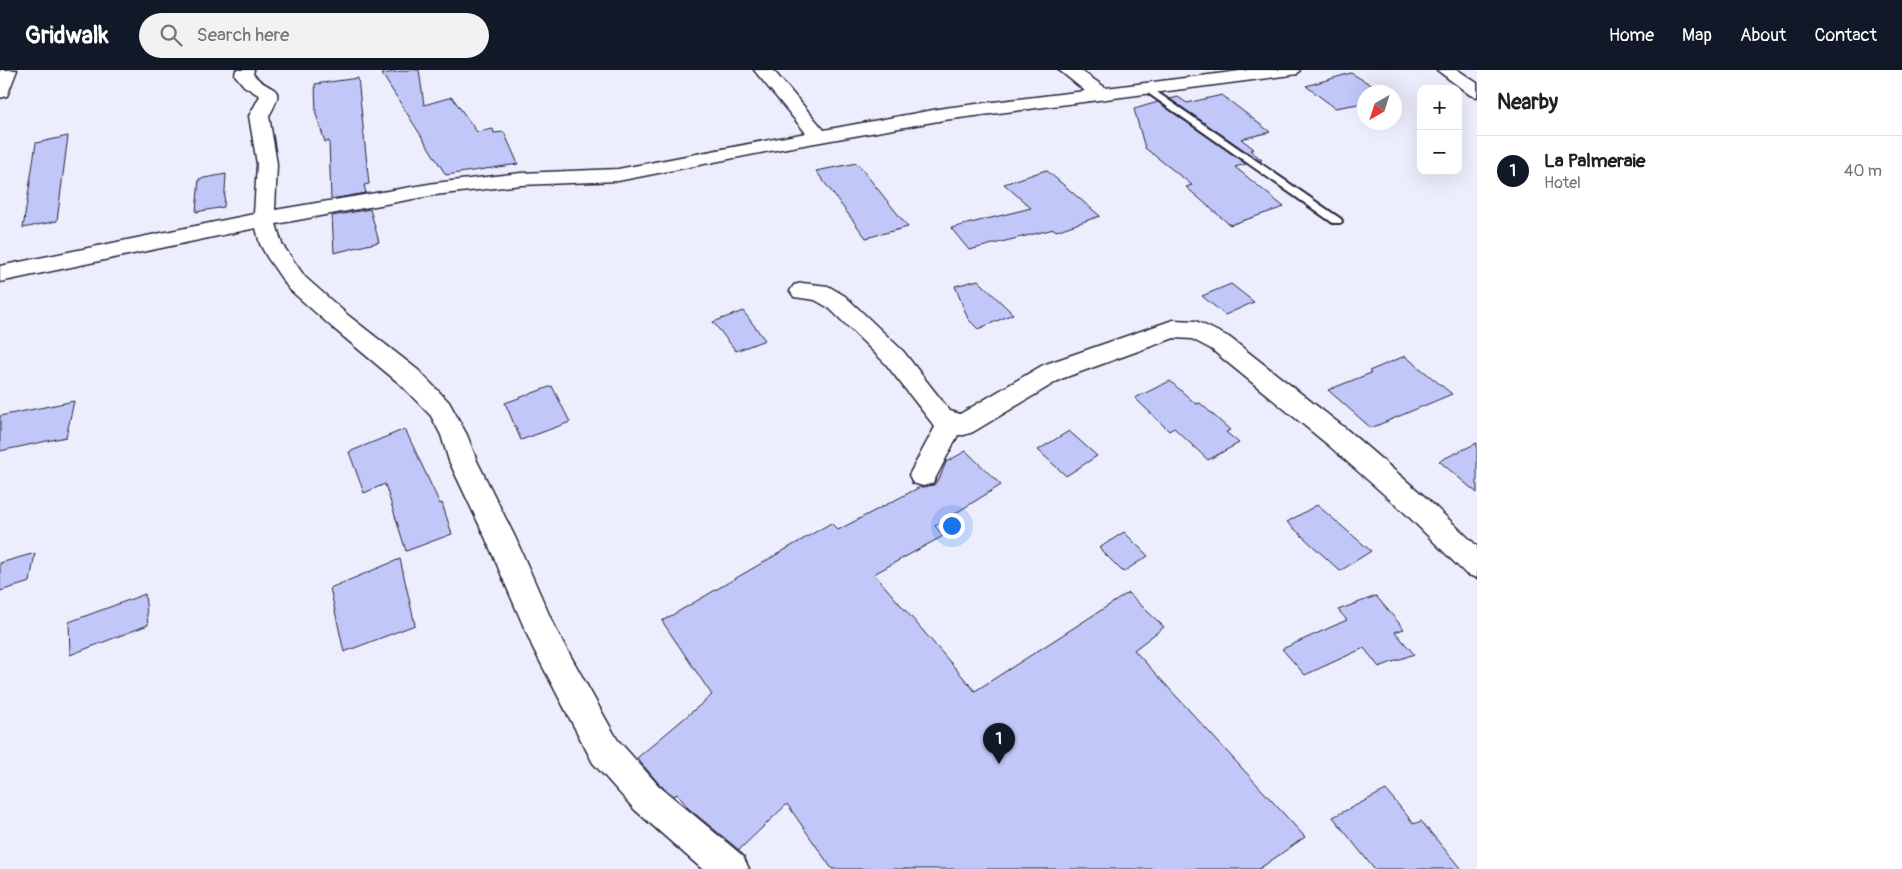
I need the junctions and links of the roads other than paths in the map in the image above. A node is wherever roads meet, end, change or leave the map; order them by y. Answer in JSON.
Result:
{"nodes":[{"id":1,"x":8,"y":70,"type":"edge"},
{"id":2,"x":245,"y":70,"type":"edge"},
{"id":3,"x":764,"y":70,"type":"edge"},
{"id":4,"x":1068,"y":70,"type":"edge"},
{"id":5,"x":1291,"y":70,"type":"edge"},
{"id":6,"x":1446,"y":70,"type":"edge"},
{"id":7,"x":1148,"y":89,"type":"junction"},
{"id":8,"x":1477,"y":91,"type":"edge"},
{"id":9,"x":0,"y":92,"type":"edge"},
{"id":10,"x":1101,"y":93,"type":"junction"},
{"id":11,"x":819,"y":136,"type":"junction"},
{"id":12,"x":264,"y":219,"type":"junction"},
{"id":13,"x":1337,"y":221,"type":"dead end"},
{"id":14,"x":0,"y":274,"type":"edge"},
{"id":15,"x":802,"y":291,"type":"dead end"},
{"id":16,"x":950,"y":424,"type":"junction"},
{"id":17,"x":923,"y":475,"type":"dead end"},
{"id":18,"x":1477,"y":565,"type":"edge"},
{"id":19,"x":730,"y":869,"type":"edge"}],
"edges":[{"from":1,"to":9,"type":"street"},
{"from":2,"to":12,"type":"street"},
{"from":3,"to":11,"type":"street"},
{"from":4,"to":10,"type":"street"},
{"from":5,"to":7,"type":"street"},
{"from":6,"to":8,"type":"street"},
{"from":7,"to":10,"type":"street"},
{"from":7,"to":13,"type":"lane"},
{"from":10,"to":11,"type":"street"},
{"from":11,"to":12,"type":"street"},
{"from":12,"to":14,"type":"street"},
{"from":12,"to":19,"type":"street"},
{"from":15,"to":16,"type":"street"},
{"from":16,"to":17,"type":"street"},
{"from":16,"to":18,"type":"street"}]}
